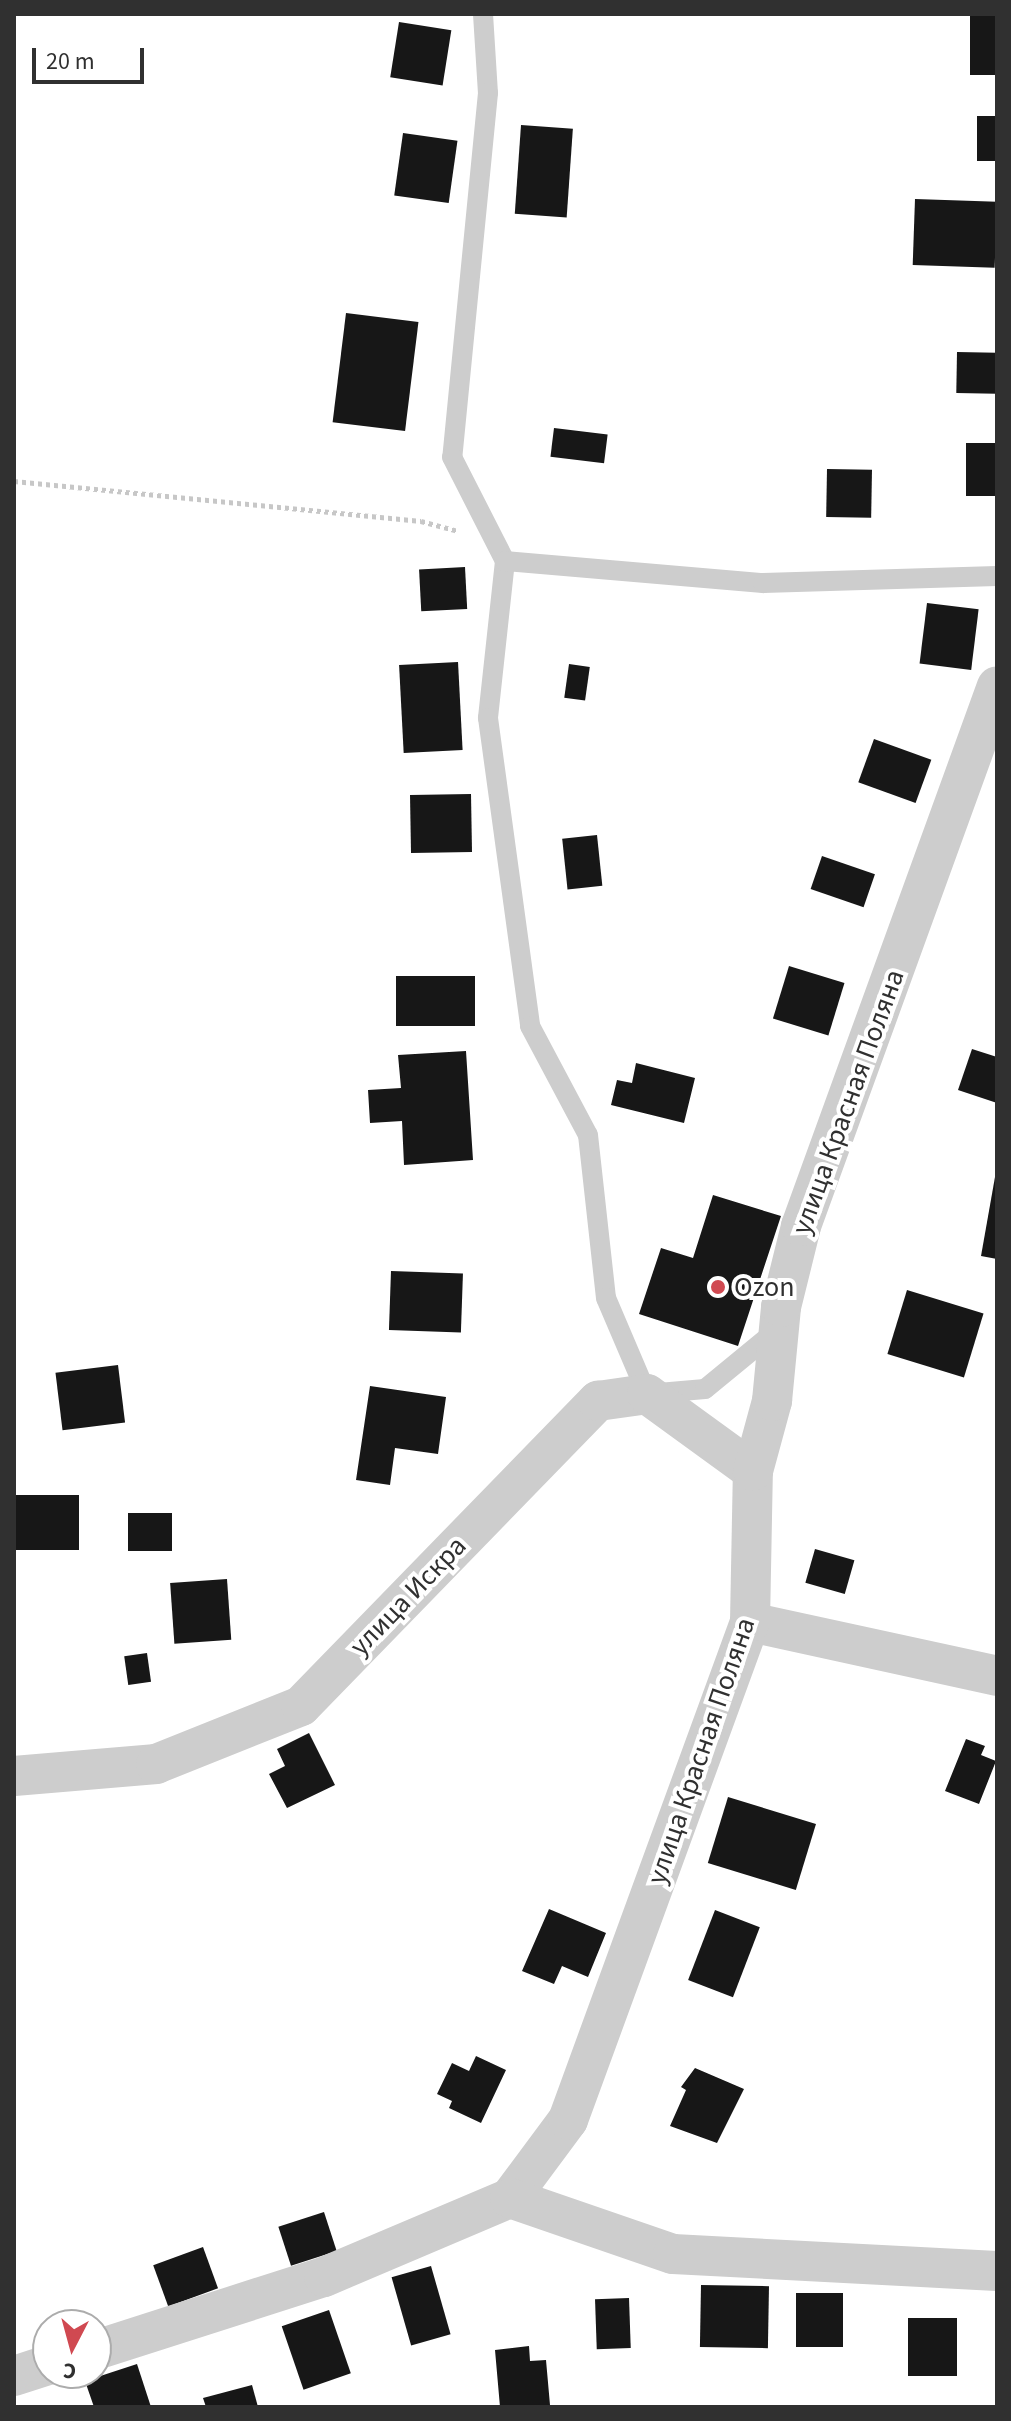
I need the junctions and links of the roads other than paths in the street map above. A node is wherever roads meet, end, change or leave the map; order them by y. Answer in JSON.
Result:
{"nodes":[{"id":1,"x":483,"y":14,"type":"edge"},
{"id":2,"x":505,"y":561,"type":"junction"},
{"id":3,"x":997,"y":576,"type":"edge"},
{"id":4,"x":997,"y":686,"type":"edge"},
{"id":5,"x":778,"y":1329,"type":"junction"},
{"id":6,"x":647,"y":1394,"type":"junction"},
{"id":7,"x":753,"y":1471,"type":"junction"},
{"id":8,"x":750,"y":1622,"type":"junction"},
{"id":9,"x":997,"y":1676,"type":"edge"},
{"id":10,"x":14,"y":1776,"type":"edge"},
{"id":11,"x":510,"y":2198,"type":"junction"},
{"id":12,"x":997,"y":2271,"type":"edge"},
{"id":13,"x":112,"y":2345,"type":"edge"}],
"edges":[{"from":1,"to":2,"type":"lane"},
{"from":2,"to":3,"type":"lane"},
{"from":2,"to":6,"type":"lane"},
{"from":4,"to":5,"type":"street","name":"улица Красная Поляна"},
{"from":5,"to":6,"type":"lane"},
{"from":5,"to":7,"type":"street","name":"улица Красная Поляна"},
{"from":6,"to":7,"type":"street"},
{"from":6,"to":10,"type":"street","name":"улица Искра"},
{"from":7,"to":8,"type":"street","name":"улица Красная Поляна"},
{"from":8,"to":9,"type":"street"},
{"from":8,"to":11,"type":"street","name":"улица Красная Поляна"},
{"from":11,"to":12,"type":"street"},
{"from":11,"to":13,"type":"street"}]}
